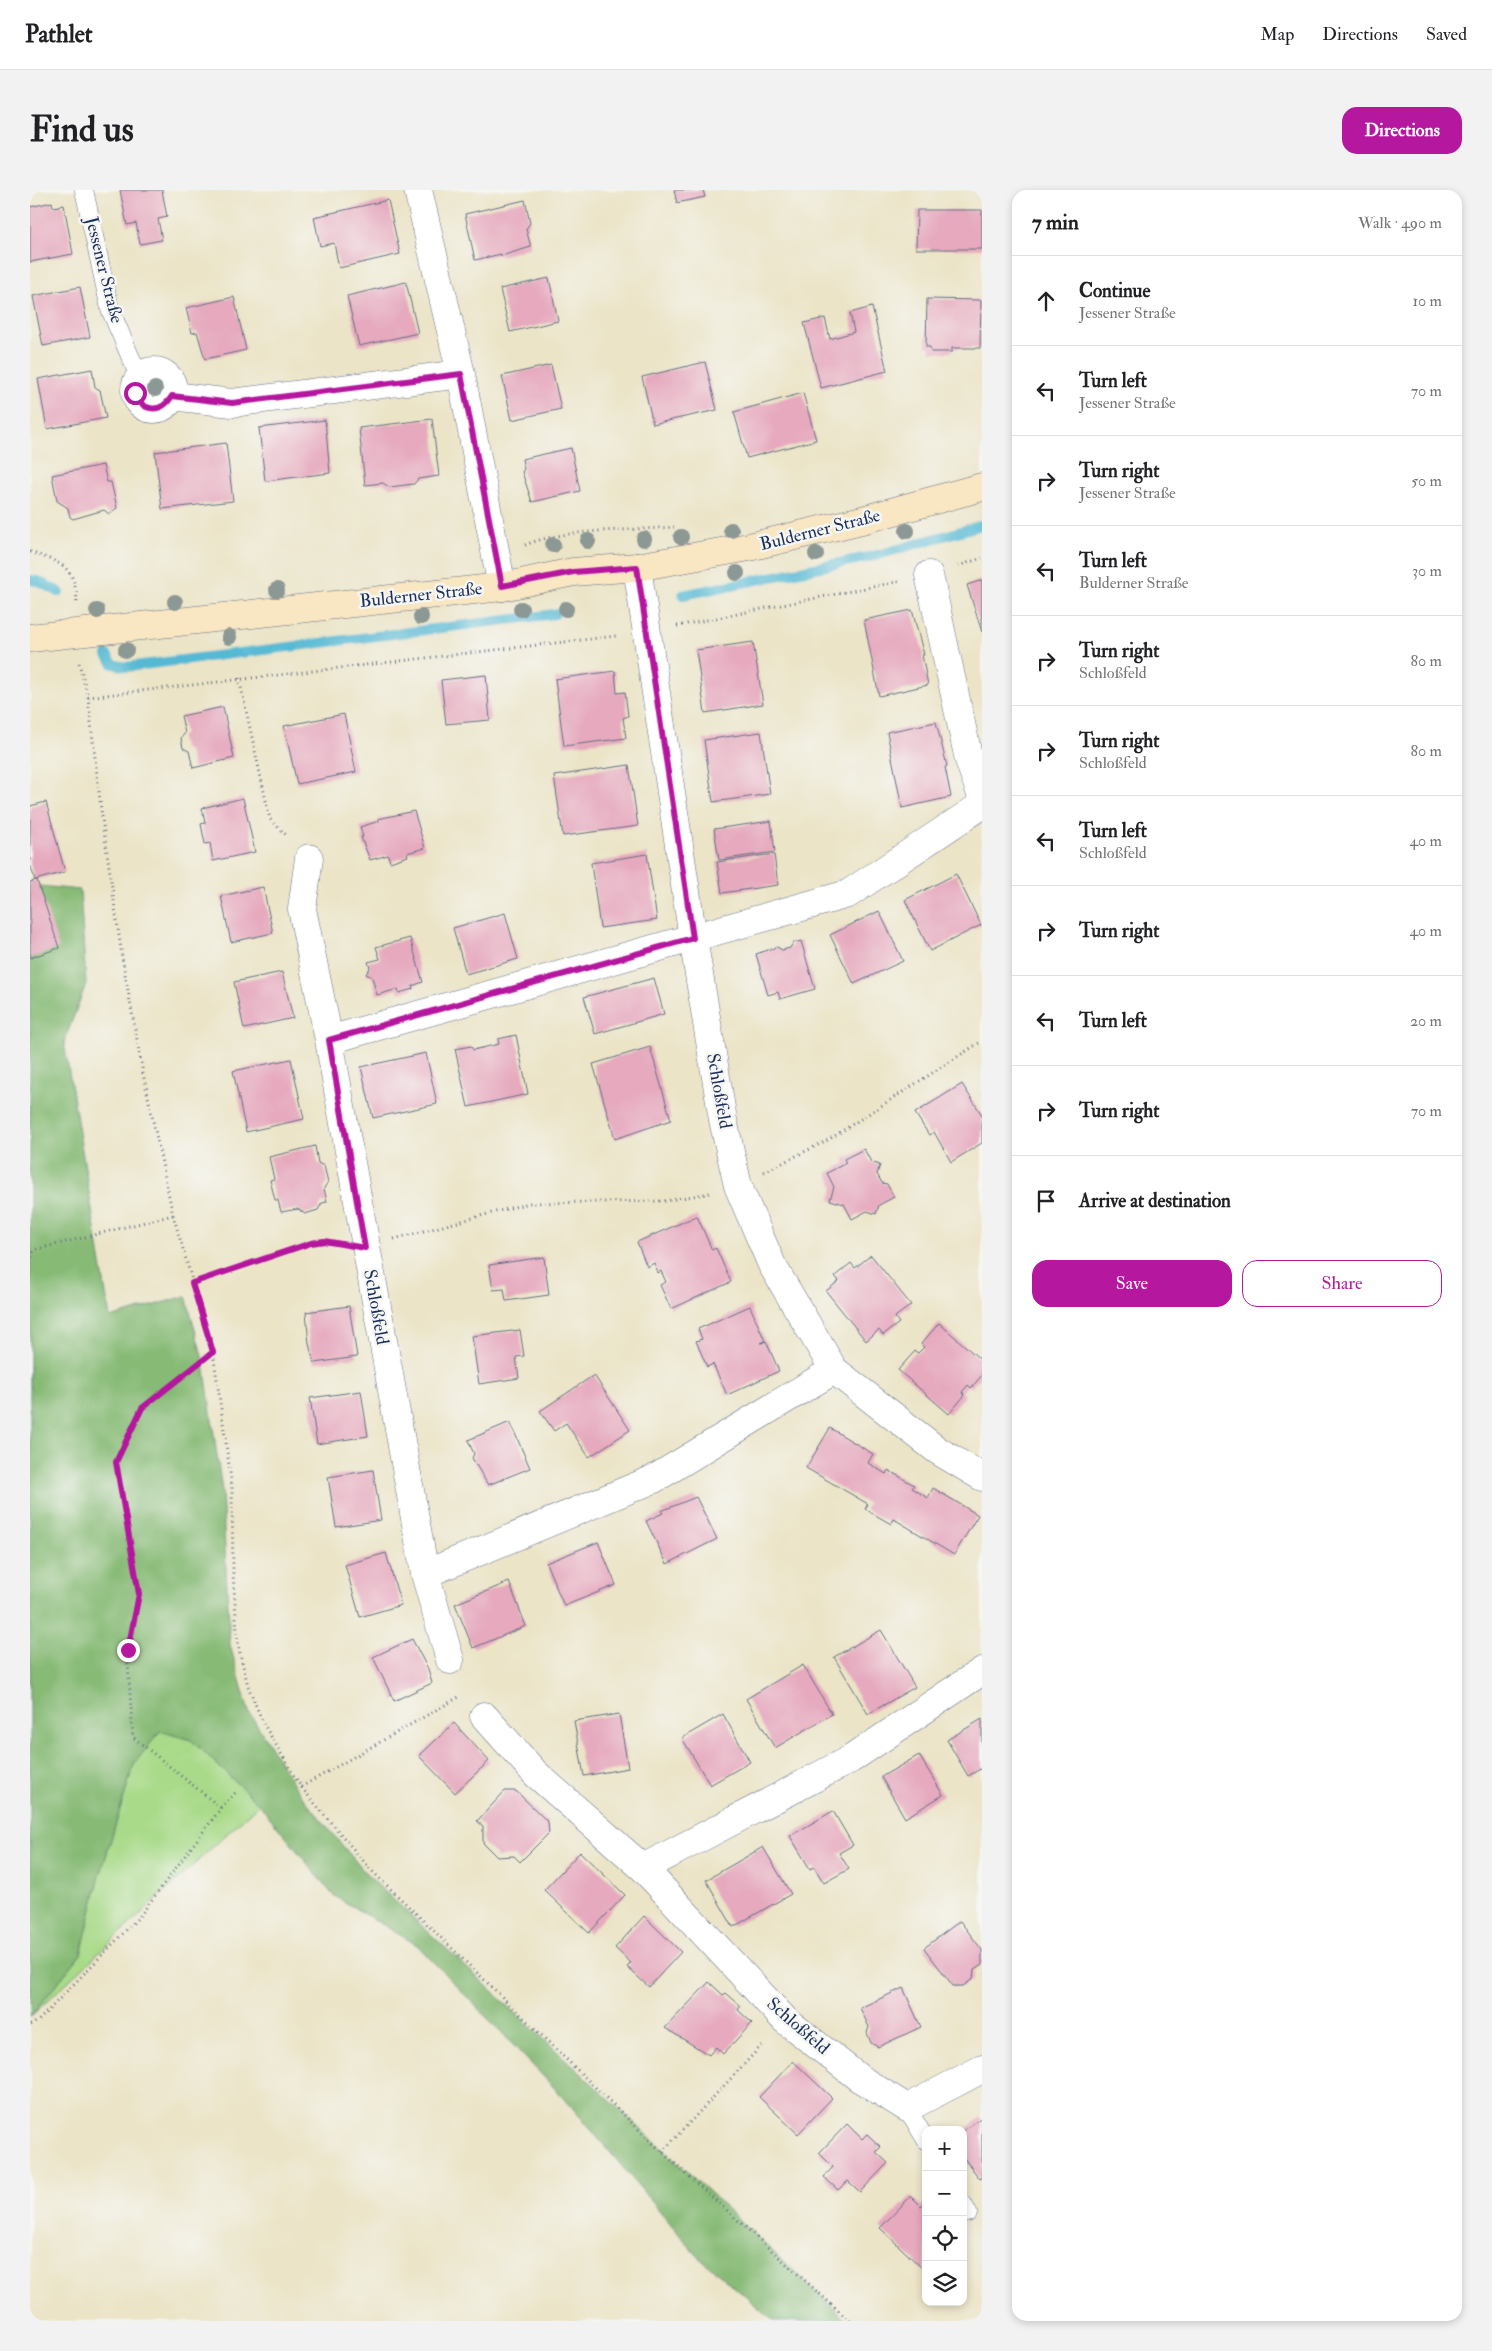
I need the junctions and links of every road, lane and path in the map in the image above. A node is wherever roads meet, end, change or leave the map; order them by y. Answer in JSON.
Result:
{"nodes":[{"id":1,"x":84,"y":190,"type":"edge"},
{"id":2,"x":418,"y":190,"type":"edge"},
{"id":3,"x":461,"y":374,"type":"junction"},
{"id":4,"x":139,"y":377,"type":"joint"},
{"id":5,"x":982,"y":487,"type":"edge"},
{"id":6,"x":679,"y":527,"type":"dead end"},
{"id":7,"x":30,"y":552,"type":"edge"},
{"id":8,"x":496,"y":556,"type":"junction"},
{"id":9,"x":982,"y":558,"type":"edge"},
{"id":10,"x":637,"y":567,"type":"junction"},
{"id":11,"x":929,"y":575,"type":"junction"},
{"id":12,"x":502,"y":586,"type":"junction"},
{"id":13,"x":87,"y":603,"type":"dead end"},
{"id":14,"x":647,"y":632,"type":"junction"},
{"id":15,"x":30,"y":638,"type":"edge"},
{"id":16,"x":78,"y":658,"type":"dead end"},
{"id":17,"x":239,"y":678,"type":"junction"},
{"id":18,"x":88,"y":697,"type":"junction"},
{"id":19,"x":982,"y":797,"type":"edge"},
{"id":20,"x":982,"y":806,"type":"edge"},
{"id":21,"x":309,"y":858,"type":"joint"},
{"id":22,"x":693,"y":938,"type":"junction"},
{"id":23,"x":329,"y":1040,"type":"junction"},
{"id":24,"x":982,"y":1041,"type":"edge"},
{"id":25,"x":738,"y":1186,"type":"junction"},
{"id":26,"x":173,"y":1215,"type":"junction"},
{"id":27,"x":365,"y":1248,"type":"junction"},
{"id":28,"x":30,"y":1262,"type":"edge"},
{"id":29,"x":192,"y":1283,"type":"junction"},
{"id":30,"x":213,"y":1352,"type":"junction"},
{"id":31,"x":834,"y":1370,"type":"junction"},
{"id":32,"x":982,"y":1477,"type":"edge"},
{"id":33,"x":425,"y":1574,"type":"junction"},
{"id":34,"x":450,"y":1660,"type":"dead end"},
{"id":35,"x":982,"y":1671,"type":"edge"},
{"id":36,"x":484,"y":1716,"type":"joint"},
{"id":37,"x":301,"y":1787,"type":"junction"},
{"id":38,"x":237,"y":1791,"type":"dead end"},
{"id":39,"x":221,"y":1808,"type":"junction"},
{"id":40,"x":643,"y":1868,"type":"junction"},
{"id":41,"x":785,"y":2020,"type":"junction"},
{"id":42,"x":30,"y":2025,"type":"edge"},
{"id":43,"x":982,"y":2069,"type":"edge"},
{"id":44,"x":907,"y":2108,"type":"junction"},
{"id":45,"x":922,"y":2133,"type":"edge"},
{"id":46,"x":662,"y":2152,"type":"junction"},
{"id":47,"x":850,"y":2321,"type":"edge"}],
"edges":[{"from":1,"to":4,"type":"lane","name":"Jessener Straße"},
{"from":2,"to":3,"type":"street"},
{"from":3,"to":4,"type":"street","name":"Jessener Straße"},
{"from":3,"to":8,"type":"street"},
{"from":5,"to":10,"type":"street","name":"Bulderner Straße"},
{"from":6,"to":8,"type":"path"},
{"from":7,"to":13,"type":"path"},
{"from":8,"to":12,"type":"street"},
{"from":9,"to":11,"type":"path"},
{"from":10,"to":12,"type":"street","name":"Bulderner Straße"},
{"from":10,"to":14,"type":"street","name":"Schloßfeld"},
{"from":11,"to":14,"type":"path"},
{"from":11,"to":19,"type":"street"},
{"from":12,"to":15,"type":"street","name":"Bulderner Straße"},
{"from":14,"to":17,"type":"path"},
{"from":14,"to":22,"type":"street","name":"Schloßfeld"},
{"from":16,"to":18,"type":"path"},
{"from":17,"to":18,"type":"path"},
{"from":17,"to":21,"type":"path"},
{"from":18,"to":26,"type":"path"},
{"from":20,"to":22,"type":"street"},
{"from":21,"to":23,"type":"street","name":"Schloßfeld"},
{"from":22,"to":23,"type":"street"},
{"from":22,"to":25,"type":"street","name":"Schloßfeld"},
{"from":23,"to":27,"type":"street","name":"Schloßfeld"},
{"from":24,"to":25,"type":"path"},
{"from":25,"to":27,"type":"path"},
{"from":25,"to":31,"type":"street","name":"Schloßfeld"},
{"from":26,"to":28,"type":"path"},
{"from":26,"to":29,"type":"path"},
{"from":27,"to":29,"type":"path"},
{"from":27,"to":33,"type":"street","name":"Schloßfeld"},
{"from":29,"to":30,"type":"path"},
{"from":30,"to":37,"type":"path"},
{"from":30,"to":39,"type":"path"},
{"from":31,"to":32,"type":"street","name":"Schloßfeld"},
{"from":31,"to":33,"type":"street"},
{"from":33,"to":34,"type":"street","name":"Schloßfeld"},
{"from":35,"to":40,"type":"street"},
{"from":36,"to":37,"type":"path"},
{"from":36,"to":40,"type":"street","name":"Schloßfeld"},
{"from":37,"to":46,"type":"path"},
{"from":38,"to":39,"type":"path"},
{"from":39,"to":42,"type":"path"},
{"from":40,"to":41,"type":"street","name":"Schloßfeld"},
{"from":41,"to":44,"type":"street","name":"Schloßfeld"},
{"from":41,"to":46,"type":"path"},
{"from":43,"to":44,"type":"street"},
{"from":44,"to":45,"type":"lane"},
{"from":46,"to":47,"type":"path"}]}
